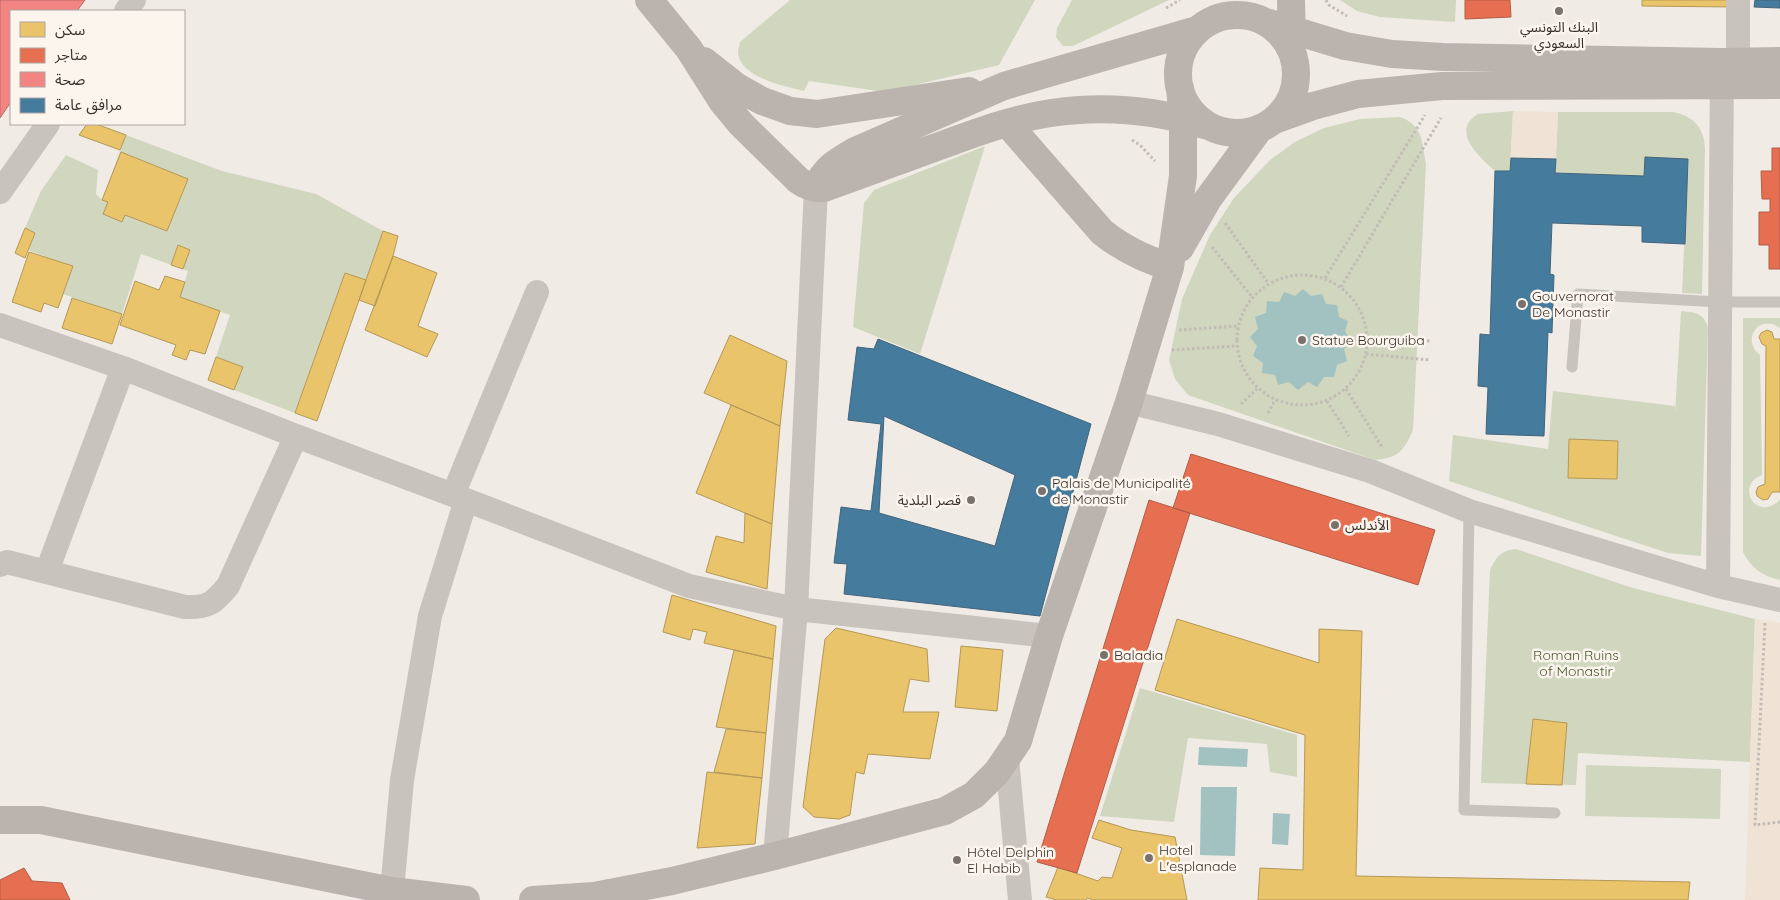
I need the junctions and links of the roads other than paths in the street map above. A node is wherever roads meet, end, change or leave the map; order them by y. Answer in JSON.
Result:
{"nodes":[{"id":1,"x":649,"y":0,"type":"edge"},
{"id":2,"x":1226,"y":0,"type":"edge"},
{"id":3,"x":1291,"y":0,"type":"edge"},
{"id":4,"x":1738,"y":0,"type":"edge"},
{"id":5,"x":1200,"y":28,"type":"junction"},
{"id":6,"x":1284,"y":36,"type":"junction"},
{"id":7,"x":689,"y":49,"type":"junction"},
{"id":8,"x":1780,"y":61,"type":"edge"},
{"id":9,"x":1727,"y":70,"type":"junction"},
{"id":10,"x":1780,"y":85,"type":"edge"},
{"id":11,"x":1004,"y":86,"type":"junction"},
{"id":12,"x":1194,"y":122,"type":"junction"},
{"id":13,"x":1007,"y":123,"type":"junction"},
{"id":14,"x":1267,"y":124,"type":"junction"},
{"id":15,"x":47,"y":125,"type":"edge"},
{"id":16,"x":816,"y":188,"type":"junction"},
{"id":17,"x":0,"y":192,"type":"edge"},
{"id":18,"x":1170,"y":267,"type":"junction"},
{"id":19,"x":537,"y":292,"type":"dead end"},
{"id":20,"x":1719,"y":302,"type":"junction"},
{"id":21,"x":1780,"y":302,"type":"edge"},
{"id":22,"x":0,"y":325,"type":"edge"},
{"id":23,"x":1572,"y":367,"type":"dead end"},
{"id":24,"x":123,"y":368,"type":"junction"},
{"id":25,"x":1129,"y":402,"type":"junction"},
{"id":26,"x":296,"y":436,"type":"junction"},
{"id":27,"x":460,"y":497,"type":"junction"},
{"id":28,"x":1469,"y":511,"type":"junction"},
{"id":29,"x":0,"y":565,"type":"edge"},
{"id":30,"x":47,"y":571,"type":"junction"},
{"id":31,"x":1718,"y":586,"type":"junction"},
{"id":32,"x":1780,"y":600,"type":"edge"},
{"id":33,"x":796,"y":609,"type":"junction"},
{"id":34,"x":1049,"y":636,"type":"junction"},
{"id":35,"x":1007,"y":758,"type":"junction"},
{"id":36,"x":1555,"y":812,"type":"dead end"},
{"id":37,"x":0,"y":820,"type":"edge"},
{"id":38,"x":775,"y":856,"type":"junction"},
{"id":39,"x":392,"y":891,"type":"junction"},
{"id":40,"x":466,"y":900,"type":"edge"},
{"id":41,"x":533,"y":900,"type":"edge"},
{"id":42,"x":1020,"y":900,"type":"edge"}],
"edges":[{"from":1,"to":7,"type":"main road"},
{"from":2,"to":5,"type":"main road"},
{"from":3,"to":6,"type":"main road"},
{"from":4,"to":9,"type":"street"},
{"from":5,"to":6,"type":"main road"},
{"from":5,"to":11,"type":"main road"},
{"from":5,"to":12,"type":"main road"},
{"from":6,"to":9,"type":"main road"},
{"from":6,"to":14,"type":"main road"},
{"from":7,"to":11,"type":"main road"},
{"from":7,"to":16,"type":"main road"},
{"from":8,"to":9,"type":"main road"},
{"from":9,"to":10,"type":"main road"},
{"from":9,"to":14,"type":"main road"},
{"from":9,"to":20,"type":"street"},
{"from":11,"to":16,"type":"main road"},
{"from":12,"to":13,"type":"main road"},
{"from":12,"to":14,"type":"main road"},
{"from":12,"to":18,"type":"main road"},
{"from":13,"to":16,"type":"main road"},
{"from":13,"to":18,"type":"main road"},
{"from":14,"to":18,"type":"main road"},
{"from":15,"to":17,"type":"street"},
{"from":16,"to":33,"type":"street"},
{"from":18,"to":25,"type":"main road"},
{"from":19,"to":27,"type":"street"},
{"from":20,"to":21,"type":"lane"},
{"from":20,"to":23,"type":"lane"},
{"from":20,"to":31,"type":"street"},
{"from":22,"to":24,"type":"street"},
{"from":24,"to":26,"type":"street"},
{"from":24,"to":30,"type":"street"},
{"from":25,"to":28,"type":"street"},
{"from":25,"to":34,"type":"main road"},
{"from":26,"to":27,"type":"street"},
{"from":26,"to":30,"type":"street"},
{"from":27,"to":33,"type":"street"},
{"from":27,"to":39,"type":"street"},
{"from":28,"to":31,"type":"street"},
{"from":28,"to":36,"type":"lane"},
{"from":29,"to":30,"type":"street"},
{"from":31,"to":32,"type":"street"},
{"from":33,"to":34,"type":"street"},
{"from":33,"to":38,"type":"street"},
{"from":34,"to":35,"type":"main road"},
{"from":35,"to":38,"type":"main road"},
{"from":35,"to":42,"type":"street"},
{"from":37,"to":39,"type":"main road"},
{"from":38,"to":41,"type":"main road"},
{"from":39,"to":40,"type":"main road"}]}
